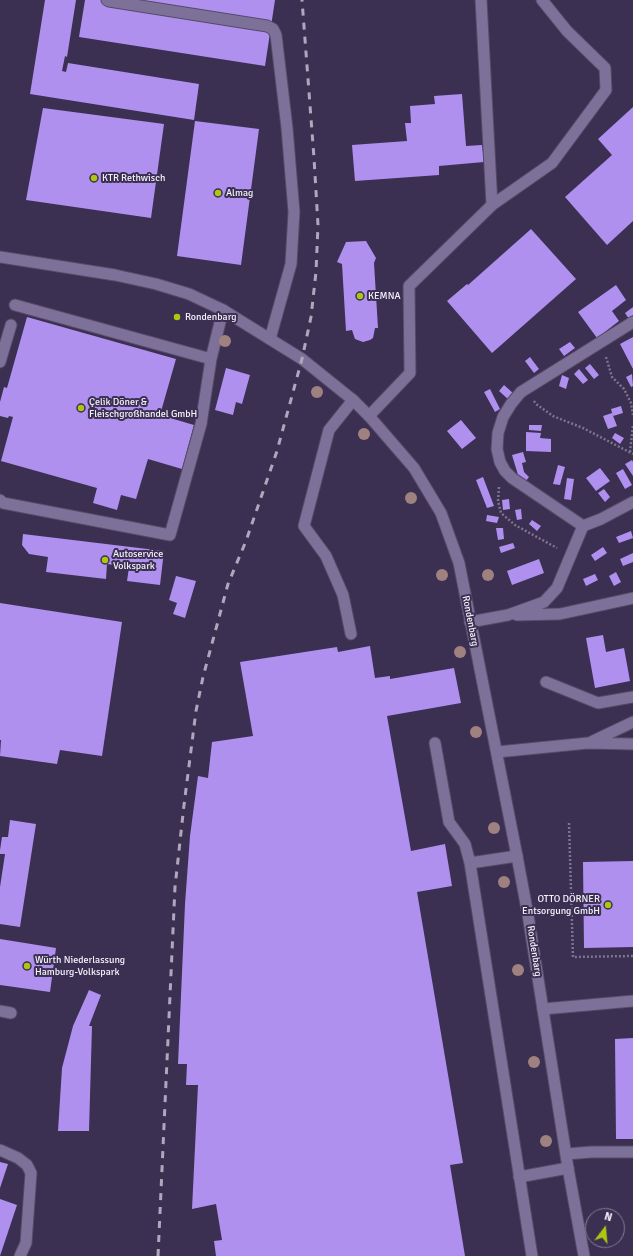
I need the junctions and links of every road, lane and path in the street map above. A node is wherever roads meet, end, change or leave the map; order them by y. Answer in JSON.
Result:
{"nodes":[{"id":1,"x":107,"y":0,"type":"edge"},
{"id":2,"x":482,"y":0,"type":"edge"},
{"id":3,"x":542,"y":0,"type":"edge"},
{"id":4,"x":492,"y":205,"type":"junction"},
{"id":5,"x":0,"y":257,"type":"edge"},
{"id":6,"x":15,"y":305,"type":"dead end"},
{"id":7,"x":223,"y":310,"type":"junction"},
{"id":8,"x":633,"y":322,"type":"edge"},
{"id":9,"x":11,"y":325,"type":"dead end"},
{"id":10,"x":270,"y":339,"type":"junction"},
{"id":11,"x":603,"y":341,"type":"junction"},
{"id":12,"x":211,"y":359,"type":"junction"},
{"id":13,"x":0,"y":362,"type":"edge"},
{"id":14,"x":527,"y":388,"type":"junction"},
{"id":15,"x":353,"y":400,"type":"junction"},
{"id":16,"x":633,"y":415,"type":"edge"},
{"id":17,"x":369,"y":416,"type":"junction"},
{"id":18,"x":633,"y":425,"type":"edge"},
{"id":19,"x":632,"y":453,"type":"edge"},
{"id":20,"x":505,"y":471,"type":"junction"},
{"id":21,"x":0,"y":500,"type":"edge"},
{"id":22,"x":633,"y":502,"type":"edge"},
{"id":23,"x":583,"y":526,"type":"junction"},
{"id":24,"x":571,"y":555,"type":"junction"},
{"id":25,"x":633,"y":598,"type":"edge"},
{"id":26,"x":508,"y":615,"type":"junction"},
{"id":27,"x":470,"y":622,"type":"junction"},
{"id":28,"x":351,"y":634,"type":"dead end"},
{"id":29,"x":546,"y":682,"type":"dead end"},
{"id":30,"x":633,"y":697,"type":"edge"},
{"id":31,"x":632,"y":723,"type":"edge"},
{"id":32,"x":435,"y":743,"type":"dead end"},
{"id":33,"x":588,"y":743,"type":"junction"},
{"id":34,"x":633,"y":744,"type":"edge"},
{"id":35,"x":497,"y":752,"type":"junction"},
{"id":36,"x":569,"y":823,"type":"dead end"},
{"id":37,"x":517,"y":856,"type":"junction"},
{"id":38,"x":470,"y":864,"type":"junction"},
{"id":39,"x":571,"y":912,"type":"junction"},
{"id":40,"x":554,"y":914,"type":"dead end"},
{"id":41,"x":633,"y":956,"type":"edge"},
{"id":42,"x":633,"y":1000,"type":"edge"},
{"id":43,"x":543,"y":1009,"type":"junction"},
{"id":44,"x":0,"y":1150,"type":"edge"},
{"id":45,"x":633,"y":1152,"type":"edge"},
{"id":46,"x":566,"y":1154,"type":"junction"},
{"id":47,"x":568,"y":1168,"type":"junction"},
{"id":48,"x":519,"y":1177,"type":"junction"},
{"id":49,"x":20,"y":1256,"type":"edge"},
{"id":50,"x":532,"y":1256,"type":"edge"},
{"id":51,"x":584,"y":1256,"type":"edge"}],
"edges":[{"from":1,"to":10,"type":"street"},
{"from":2,"to":4,"type":"street"},
{"from":3,"to":4,"type":"street"},
{"from":4,"to":17,"type":"street"},
{"from":5,"to":7,"type":"street","name":"Rondenbarg"},
{"from":6,"to":12,"type":"street"},
{"from":7,"to":10,"type":"street","name":"Rondenbarg"},
{"from":7,"to":12,"type":"street"},
{"from":8,"to":11,"type":"street"},
{"from":9,"to":13,"type":"street"},
{"from":10,"to":15,"type":"street","name":"Rondenbarg"},
{"from":11,"to":14,"type":"street"},
{"from":11,"to":16,"type":"path"},
{"from":12,"to":21,"type":"street"},
{"from":14,"to":19,"type":"path"},
{"from":14,"to":20,"type":"street"},
{"from":15,"to":17,"type":"street","name":"Rondenbarg"},
{"from":15,"to":28,"type":"street"},
{"from":17,"to":27,"type":"street","name":"Rondenbarg"},
{"from":18,"to":19,"type":"path"},
{"from":20,"to":23,"type":"street"},
{"from":20,"to":24,"type":"path"},
{"from":22,"to":23,"type":"street"},
{"from":23,"to":24,"type":"street"},
{"from":24,"to":26,"type":"street"},
{"from":25,"to":26,"type":"street"},
{"from":26,"to":27,"type":"street"},
{"from":27,"to":35,"type":"street","name":"Rondenbarg"},
{"from":29,"to":30,"type":"street"},
{"from":31,"to":33,"type":"street"},
{"from":32,"to":38,"type":"street"},
{"from":33,"to":34,"type":"street"},
{"from":33,"to":35,"type":"street"},
{"from":35,"to":37,"type":"street","name":"Rondenbarg"},
{"from":36,"to":39,"type":"path"},
{"from":37,"to":38,"type":"street"},
{"from":37,"to":43,"type":"street","name":"Rondenbarg"},
{"from":38,"to":48,"type":"street"},
{"from":39,"to":40,"type":"path"},
{"from":39,"to":41,"type":"path"},
{"from":42,"to":43,"type":"street"},
{"from":43,"to":46,"type":"street","name":"Rondenbarg"},
{"from":44,"to":49,"type":"street"},
{"from":45,"to":46,"type":"street"},
{"from":46,"to":47,"type":"street","name":"Rondenbarg"},
{"from":47,"to":48,"type":"street"},
{"from":47,"to":51,"type":"street","name":"Rondenbarg"},
{"from":48,"to":50,"type":"street"}]}
